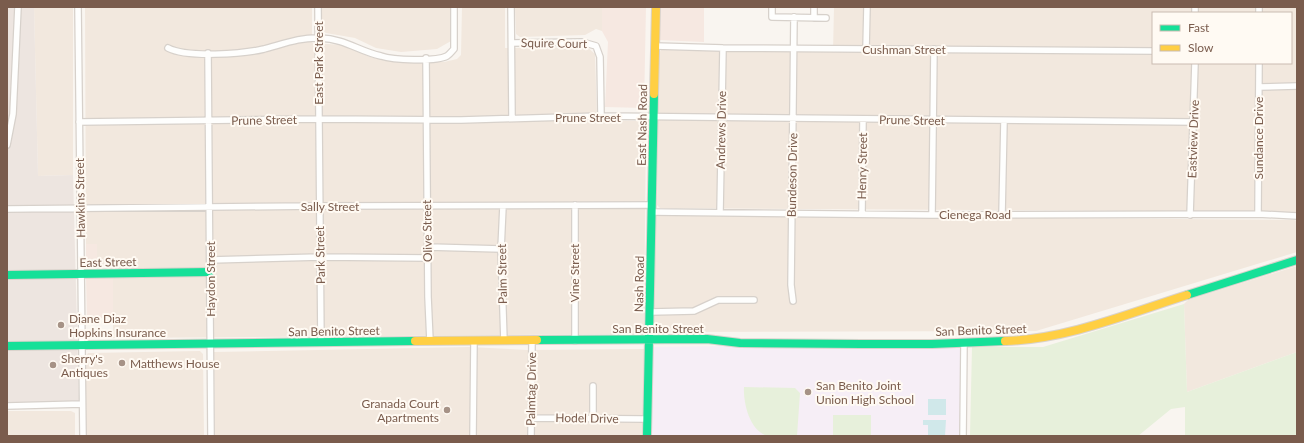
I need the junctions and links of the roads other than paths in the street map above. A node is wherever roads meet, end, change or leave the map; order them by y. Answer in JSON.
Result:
{"nodes":[{"id":1,"x":18,"y":7,"type":"edge"},
{"id":2,"x":78,"y":7,"type":"edge"},
{"id":3,"x":318,"y":7,"type":"edge"},
{"id":4,"x":454,"y":7,"type":"edge"},
{"id":5,"x":511,"y":7,"type":"edge"},
{"id":6,"x":656,"y":7,"type":"edge"},
{"id":7,"x":772,"y":7,"type":"edge"},
{"id":8,"x":814,"y":7,"type":"edge"},
{"id":9,"x":867,"y":7,"type":"edge"},
{"id":10,"x":794,"y":18,"type":"junction"},
{"id":11,"x":814,"y":18,"type":"junction"},
{"id":12,"x":826,"y":18,"type":"dead end"},
{"id":13,"x":318,"y":38,"type":"junction"},
{"id":14,"x":512,"y":43,"type":"junction"},
{"id":15,"x":655,"y":46,"type":"junction"},
{"id":16,"x":168,"y":48,"type":"dead end"},
{"id":17,"x":723,"y":48,"type":"junction"},
{"id":18,"x":794,"y":48,"type":"junction"},
{"id":19,"x":866,"y":49,"type":"junction"},
{"id":20,"x":934,"y":49,"type":"junction"},
{"id":21,"x":1152,"y":51,"type":"edge"},
{"id":22,"x":208,"y":53,"type":"junction"},
{"id":23,"x":426,"y":58,"type":"junction"},
{"id":24,"x":1195,"y":64,"type":"edge"},
{"id":25,"x":1259,"y":64,"type":"edge"},
{"id":26,"x":1297,"y":86,"type":"edge"},
{"id":27,"x":1259,"y":87,"type":"junction"},
{"id":28,"x":601,"y":116,"type":"junction"},
{"id":29,"x":512,"y":118,"type":"junction"},
{"id":30,"x":654,"y":118,"type":"junction"},
{"id":31,"x":721,"y":118,"type":"junction"},
{"id":32,"x":793,"y":118,"type":"junction"},
{"id":33,"x":319,"y":119,"type":"junction"},
{"id":34,"x":863,"y":119,"type":"junction"},
{"id":35,"x":427,"y":120,"type":"junction"},
{"id":36,"x":933,"y":120,"type":"junction"},
{"id":37,"x":209,"y":121,"type":"junction"},
{"id":38,"x":1004,"y":121,"type":"junction"},
{"id":39,"x":79,"y":122,"type":"junction"},
{"id":40,"x":1194,"y":122,"type":"junction"},
{"id":41,"x":7,"y":145,"type":"edge"},
{"id":42,"x":575,"y":204,"type":"junction"},
{"id":43,"x":319,"y":206,"type":"junction"},
{"id":44,"x":427,"y":206,"type":"junction"},
{"id":45,"x":503,"y":206,"type":"junction"},
{"id":46,"x":210,"y":208,"type":"junction"},
{"id":47,"x":7,"y":209,"type":"edge"},
{"id":48,"x":80,"y":209,"type":"junction"},
{"id":49,"x":652,"y":209,"type":"junction"},
{"id":50,"x":720,"y":212,"type":"junction"},
{"id":51,"x":792,"y":213,"type":"junction"},
{"id":52,"x":862,"y":214,"type":"junction"},
{"id":53,"x":932,"y":214,"type":"junction"},
{"id":54,"x":1002,"y":214,"type":"junction"},
{"id":55,"x":1258,"y":214,"type":"junction"},
{"id":56,"x":1190,"y":215,"type":"junction"},
{"id":57,"x":1297,"y":216,"type":"edge"},
{"id":58,"x":428,"y":247,"type":"junction"},
{"id":59,"x":501,"y":249,"type":"junction"},
{"id":60,"x":320,"y":257,"type":"junction"},
{"id":61,"x":428,"y":258,"type":"junction"},
{"id":62,"x":210,"y":260,"type":"junction"},
{"id":63,"x":1297,"y":260,"type":"edge"},
{"id":64,"x":210,"y":272,"type":"junction"},
{"id":65,"x":81,"y":274,"type":"junction"},
{"id":66,"x":7,"y":275,"type":"edge"},
{"id":67,"x":754,"y":300,"type":"dead end"},
{"id":68,"x":792,"y":301,"type":"dead end"},
{"id":69,"x":651,"y":312,"type":"junction"},
{"id":70,"x":650,"y":339,"type":"junction"},
{"id":71,"x":430,"y":341,"type":"junction"},
{"id":72,"x":474,"y":341,"type":"junction"},
{"id":73,"x":504,"y":341,"type":"junction"},
{"id":74,"x":532,"y":341,"type":"junction"},
{"id":75,"x":575,"y":341,"type":"junction"},
{"id":76,"x":321,"y":343,"type":"junction"},
{"id":77,"x":964,"y":343,"type":"junction"},
{"id":78,"x":82,"y":344,"type":"junction"},
{"id":79,"x":211,"y":344,"type":"junction"},
{"id":80,"x":7,"y":346,"type":"edge"},
{"id":81,"x":593,"y":386,"type":"dead end"},
{"id":82,"x":82,"y":404,"type":"junction"},
{"id":83,"x":7,"y":406,"type":"edge"},
{"id":84,"x":531,"y":418,"type":"junction"},
{"id":85,"x":592,"y":418,"type":"junction"},
{"id":86,"x":643,"y":419,"type":"dead end"},
{"id":87,"x":82,"y":436,"type":"edge"},
{"id":88,"x":211,"y":436,"type":"edge"},
{"id":89,"x":473,"y":436,"type":"edge"},
{"id":90,"x":531,"y":436,"type":"edge"},
{"id":91,"x":647,"y":436,"type":"edge"},
{"id":92,"x":963,"y":436,"type":"edge"}],
"edges":[{"from":1,"to":41,"type":"street"},
{"from":2,"to":39,"type":"street","name":"Hawkins Street"},
{"from":3,"to":13,"type":"street","name":"East Park Street"},
{"from":4,"to":23,"type":"street"},
{"from":5,"to":14,"type":"street"},
{"from":6,"to":15,"type":"main road","name":"East Nash Road"},
{"from":7,"to":10,"type":"street"},
{"from":8,"to":11,"type":"street"},
{"from":9,"to":19,"type":"street"},
{"from":10,"to":11,"type":"street"},
{"from":10,"to":18,"type":"street","name":"Bundeson Drive"},
{"from":11,"to":12,"type":"street"},
{"from":13,"to":22,"type":"street"},
{"from":13,"to":23,"type":"street"},
{"from":13,"to":33,"type":"street","name":"East Park Street"},
{"from":14,"to":28,"type":"street","name":"Squire Court"},
{"from":14,"to":29,"type":"street"},
{"from":15,"to":17,"type":"street","name":"Cushman Street"},
{"from":15,"to":30,"type":"main road","name":"East Nash Road"},
{"from":16,"to":22,"type":"street"},
{"from":17,"to":18,"type":"street","name":"Cushman Street"},
{"from":17,"to":31,"type":"street","name":"Andrews Drive"},
{"from":18,"to":19,"type":"street","name":"Cushman Street"},
{"from":18,"to":32,"type":"street","name":"Bundeson Drive"},
{"from":19,"to":20,"type":"street","name":"Cushman Street"},
{"from":20,"to":21,"type":"street","name":"Cushman Street"},
{"from":20,"to":36,"type":"street"},
{"from":22,"to":37,"type":"street","name":"Haydon Street"},
{"from":23,"to":35,"type":"street","name":"Olive Street"},
{"from":24,"to":40,"type":"street","name":"Eastview Drive"},
{"from":25,"to":27,"type":"street","name":"Sundance Drive"},
{"from":26,"to":27,"type":"street"},
{"from":27,"to":55,"type":"street","name":"Sundance Drive"},
{"from":28,"to":29,"type":"street","name":"Prune Street"},
{"from":28,"to":30,"type":"street","name":"Prune Street"},
{"from":29,"to":35,"type":"street","name":"Prune Street"},
{"from":30,"to":31,"type":"street","name":"Prune Street"},
{"from":30,"to":49,"type":"main road","name":"East Nash Road"},
{"from":31,"to":32,"type":"street","name":"Prune Street"},
{"from":31,"to":50,"type":"street","name":"Andrews Drive"},
{"from":32,"to":34,"type":"street","name":"Prune Street"},
{"from":32,"to":51,"type":"street","name":"Bundeson Drive"},
{"from":33,"to":35,"type":"street","name":"Prune Street"},
{"from":33,"to":37,"type":"street","name":"Prune Street"},
{"from":33,"to":43,"type":"street","name":"Park Street"},
{"from":34,"to":36,"type":"street","name":"Prune Street"},
{"from":34,"to":52,"type":"street","name":"Henry Street"},
{"from":35,"to":44,"type":"street","name":"Olive Street"},
{"from":36,"to":38,"type":"street","name":"Prune Street"},
{"from":36,"to":53,"type":"street"},
{"from":37,"to":39,"type":"street","name":"Prune Street"},
{"from":37,"to":46,"type":"street","name":"Haydon Street"},
{"from":38,"to":40,"type":"street","name":"Prune Street"},
{"from":38,"to":54,"type":"street"},
{"from":39,"to":48,"type":"street","name":"Hawkins Street"},
{"from":40,"to":56,"type":"street","name":"Eastview Drive"},
{"from":42,"to":45,"type":"street","name":"Sally Street"},
{"from":42,"to":49,"type":"street","name":"Sally Street"},
{"from":42,"to":75,"type":"street","name":"Vine Street"},
{"from":43,"to":44,"type":"street","name":"Sally Street"},
{"from":43,"to":46,"type":"street","name":"Sally Street"},
{"from":43,"to":60,"type":"street","name":"Park Street"},
{"from":44,"to":45,"type":"street","name":"Sally Street"},
{"from":44,"to":58,"type":"street","name":"Olive Street"},
{"from":45,"to":59,"type":"street","name":"Palm Street"},
{"from":46,"to":48,"type":"street","name":"Sally Street"},
{"from":46,"to":62,"type":"street","name":"Haydon Street"},
{"from":47,"to":48,"type":"street","name":"Sally Street"},
{"from":48,"to":65,"type":"street","name":"Hawkins Street"},
{"from":49,"to":50,"type":"street","name":"Cienega Road"},
{"from":49,"to":69,"type":"main road","name":"Nash Road"},
{"from":50,"to":51,"type":"street","name":"Cienega Road"},
{"from":51,"to":52,"type":"street","name":"Cienega Road"},
{"from":51,"to":68,"type":"street","name":"Bundeson Drive"},
{"from":52,"to":53,"type":"street","name":"Cienega Road"},
{"from":53,"to":54,"type":"street","name":"Cienega Road"},
{"from":54,"to":56,"type":"street","name":"Cienega Road"},
{"from":55,"to":56,"type":"street","name":"Cienega Road"},
{"from":55,"to":57,"type":"street","name":"Cienega Road"},
{"from":58,"to":59,"type":"street"},
{"from":58,"to":61,"type":"street","name":"Olive Street"},
{"from":59,"to":73,"type":"street","name":"Palm Street"},
{"from":60,"to":61,"type":"street"},
{"from":60,"to":62,"type":"street"},
{"from":60,"to":76,"type":"street","name":"Park Street"},
{"from":61,"to":71,"type":"street","name":"Olive Street"},
{"from":62,"to":64,"type":"street","name":"Haydon Street"},
{"from":63,"to":77,"type":"main road","name":"San Benito Street"},
{"from":64,"to":65,"type":"main road","name":"East Street"},
{"from":64,"to":79,"type":"street","name":"Haydon Street"},
{"from":65,"to":66,"type":"main road","name":"East Street"},
{"from":65,"to":78,"type":"street","name":"Hawkins Street"},
{"from":67,"to":69,"type":"street"},
{"from":69,"to":70,"type":"main road","name":"Nash Road"},
{"from":70,"to":75,"type":"main road","name":"San Benito Street"},
{"from":70,"to":77,"type":"main road","name":"San Benito Street"},
{"from":70,"to":91,"type":"main road","name":"Nash Road"},
{"from":71,"to":72,"type":"main road","name":"San Benito Street"},
{"from":71,"to":76,"type":"main road","name":"San Benito Street"},
{"from":72,"to":73,"type":"main road","name":"San Benito Street"},
{"from":72,"to":89,"type":"street"},
{"from":73,"to":74,"type":"main road","name":"San Benito Street"},
{"from":74,"to":75,"type":"main road","name":"San Benito Street"},
{"from":74,"to":84,"type":"street","name":"Palmtag Drive"},
{"from":76,"to":79,"type":"main road","name":"San Benito Street"},
{"from":77,"to":92,"type":"street"},
{"from":78,"to":79,"type":"main road","name":"San Benito Street"},
{"from":78,"to":80,"type":"main road","name":"San Benito Street"},
{"from":78,"to":82,"type":"street","name":"Hawkins Street"},
{"from":79,"to":88,"type":"street","name":"Haydon Street"},
{"from":81,"to":85,"type":"street"},
{"from":82,"to":83,"type":"street"},
{"from":82,"to":87,"type":"street","name":"Hawkins Street"},
{"from":84,"to":85,"type":"street","name":"Hodel Drive"},
{"from":84,"to":90,"type":"street","name":"Palmtag Drive"},
{"from":85,"to":86,"type":"street","name":"Hodel Drive"}]}
